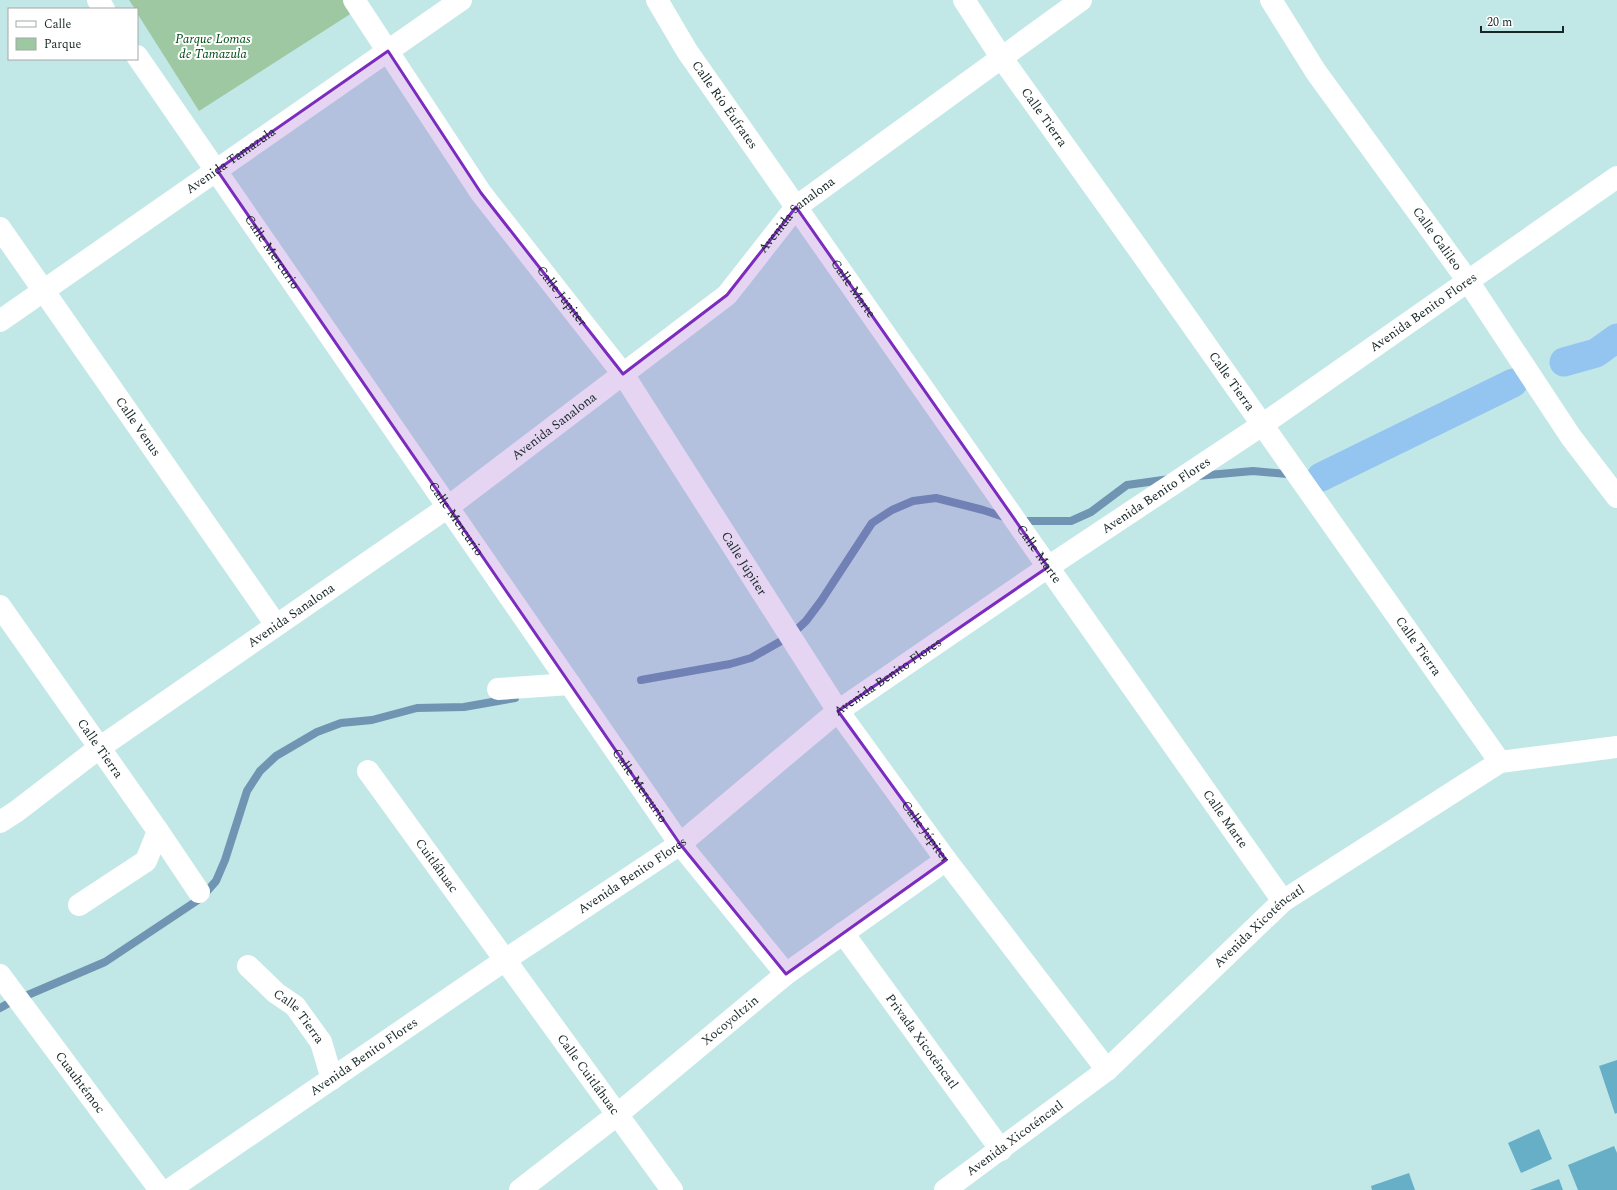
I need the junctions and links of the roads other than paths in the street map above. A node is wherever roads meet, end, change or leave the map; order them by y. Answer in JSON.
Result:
{"nodes":[{"id":1,"x":354,"y":0,"type":"edge"},
{"id":2,"x":461,"y":0,"type":"edge"},
{"id":3,"x":657,"y":0,"type":"edge"},
{"id":4,"x":964,"y":0,"type":"edge"},
{"id":5,"x":1081,"y":0,"type":"edge"},
{"id":6,"x":1272,"y":0,"type":"edge"},
{"id":7,"x":388,"y":51,"type":"junction"},
{"id":8,"x":138,"y":57,"type":"edge"},
{"id":9,"x":1001,"y":57,"type":"junction"},
{"id":10,"x":217,"y":170,"type":"junction"},
{"id":11,"x":1617,"y":177,"type":"edge"},
{"id":12,"x":796,"y":207,"type":"junction"},
{"id":13,"x":0,"y":228,"type":"edge"},
{"id":14,"x":1468,"y":281,"type":"junction"},
{"id":15,"x":44,"y":290,"type":"junction"},
{"id":16,"x":0,"y":321,"type":"edge"},
{"id":17,"x":623,"y":374,"type":"junction"},
{"id":18,"x":1262,"y":425,"type":"junction"},
{"id":19,"x":1617,"y":497,"type":"edge"},
{"id":20,"x":448,"y":507,"type":"junction"},
{"id":21,"x":1048,"y":567,"type":"junction"},
{"id":22,"x":0,"y":606,"type":"edge"},
{"id":23,"x":276,"y":625,"type":"junction"},
{"id":24,"x":570,"y":684,"type":"junction"},
{"id":25,"x":498,"y":689,"type":"dead end"},
{"id":26,"x":838,"y":711,"type":"junction"},
{"id":27,"x":1617,"y":747,"type":"edge"},
{"id":28,"x":98,"y":748,"type":"junction"},
{"id":29,"x":1500,"y":762,"type":"junction"},
{"id":30,"x":368,"y":771,"type":"dead end"},
{"id":31,"x":0,"y":822,"type":"edge"},
{"id":32,"x":158,"y":831,"type":"junction"},
{"id":33,"x":680,"y":844,"type":"junction"},
{"id":34,"x":946,"y":860,"type":"junction"},
{"id":35,"x":199,"y":892,"type":"dead end"},
{"id":36,"x":1283,"y":900,"type":"junction"},
{"id":37,"x":79,"y":905,"type":"dead end"},
{"id":38,"x":843,"y":933,"type":"junction"},
{"id":39,"x":505,"y":960,"type":"junction"},
{"id":40,"x":248,"y":966,"type":"dead end"},
{"id":41,"x":786,"y":974,"type":"junction"},
{"id":42,"x":0,"y":975,"type":"edge"},
{"id":43,"x":1107,"y":1070,"type":"junction"},
{"id":44,"x":332,"y":1079,"type":"junction"},
{"id":45,"x":618,"y":1114,"type":"junction"},
{"id":46,"x":1001,"y":1150,"type":"junction"},
{"id":47,"x":160,"y":1190,"type":"edge"},
{"id":48,"x":169,"y":1190,"type":"edge"},
{"id":49,"x":520,"y":1190,"type":"edge"},
{"id":50,"x":672,"y":1190,"type":"edge"},
{"id":51,"x":945,"y":1190,"type":"edge"}],
"edges":[{"from":1,"to":7,"type":"street","name":"Calle Júpiter"},
{"from":2,"to":7,"type":"street","name":"Avenida Tamazula"},
{"from":3,"to":12,"type":"street","name":"Calle Río Éufrates"},
{"from":4,"to":9,"type":"street","name":"Calle Tierra"},
{"from":5,"to":9,"type":"street","name":"Avenida Sanalona"},
{"from":6,"to":14,"type":"street","name":"Calle Galileo"},
{"from":7,"to":10,"type":"street","name":"Avenida Tamazula"},
{"from":7,"to":17,"type":"street","name":"Calle Júpiter"},
{"from":8,"to":10,"type":"street","name":"Calle Mercurio"},
{"from":9,"to":12,"type":"street","name":"Avenida Sanalona"},
{"from":9,"to":18,"type":"street","name":"Calle Tierra"},
{"from":10,"to":15,"type":"street","name":"Avenida Tamazula"},
{"from":10,"to":20,"type":"street","name":"Calle Mercurio"},
{"from":11,"to":14,"type":"street","name":"Avenida Benito Flores"},
{"from":12,"to":17,"type":"street","name":"Avenida Sanalona"},
{"from":12,"to":21,"type":"street","name":"Calle Marte"},
{"from":13,"to":15,"type":"street","name":"Calle Venus"},
{"from":14,"to":18,"type":"street","name":"Avenida Benito Flores"},
{"from":14,"to":19,"type":"street","name":"Calle Galileo"},
{"from":15,"to":16,"type":"street","name":"Avenida Tamazula"},
{"from":15,"to":23,"type":"street","name":"Calle Venus"},
{"from":17,"to":20,"type":"street","name":"Avenida Sanalona"},
{"from":17,"to":26,"type":"street","name":"Calle Júpiter"},
{"from":18,"to":21,"type":"street","name":"Avenida Benito Flores"},
{"from":18,"to":29,"type":"street","name":"Calle Tierra"},
{"from":20,"to":23,"type":"street","name":"Avenida Sanalona"},
{"from":20,"to":24,"type":"street","name":"Calle Mercurio"},
{"from":21,"to":26,"type":"street","name":"Avenida Benito Flores"},
{"from":21,"to":36,"type":"street","name":"Calle Marte"},
{"from":22,"to":28,"type":"street","name":"Calle Tierra"},
{"from":23,"to":28,"type":"street","name":"Avenida Sanalona"},
{"from":24,"to":25,"type":"street"},
{"from":24,"to":33,"type":"street","name":"Calle Mercurio"},
{"from":26,"to":33,"type":"street","name":"Avenida Benito Flores"},
{"from":26,"to":34,"type":"street","name":"Calle Júpiter"},
{"from":27,"to":29,"type":"street","name":"Avenida Xicoténcatl"},
{"from":28,"to":31,"type":"street","name":"Avenida Sanalona"},
{"from":28,"to":32,"type":"street","name":"Calle Tierra"},
{"from":29,"to":36,"type":"street","name":"Avenida Xicoténcatl"},
{"from":30,"to":39,"type":"street","name":"Cuitláhuac"},
{"from":32,"to":35,"type":"street","name":"Calle Tierra"},
{"from":32,"to":37,"type":"street"},
{"from":33,"to":39,"type":"street","name":"Avenida Benito Flores"},
{"from":33,"to":41,"type":"street","name":"Calle Mercurio"},
{"from":34,"to":38,"type":"street","name":"Xocoyoltzin"},
{"from":34,"to":43,"type":"street","name":"Calle Júpiter"},
{"from":36,"to":43,"type":"street","name":"Avenida Xicoténcatl"},
{"from":38,"to":41,"type":"street","name":"Xocoyoltzin"},
{"from":38,"to":46,"type":"street","name":"Privada Xicoténcatl"},
{"from":39,"to":44,"type":"street","name":"Avenida Benito Flores"},
{"from":39,"to":45,"type":"street","name":"Calle Cuitláhuac"},
{"from":40,"to":44,"type":"street","name":"Calle Tierra"},
{"from":41,"to":45,"type":"street","name":"Xocoyoltzin"},
{"from":42,"to":47,"type":"street","name":"Cuauhtémoc"},
{"from":43,"to":46,"type":"street","name":"Avenida Xicoténcatl"},
{"from":44,"to":48,"type":"street","name":"Avenida Benito Flores"},
{"from":45,"to":49,"type":"street","name":"Xocoyoltzin"},
{"from":45,"to":50,"type":"street","name":"Calle Cuitláhuac"},
{"from":46,"to":51,"type":"street","name":"Avenida Xicoténcatl"}]}
